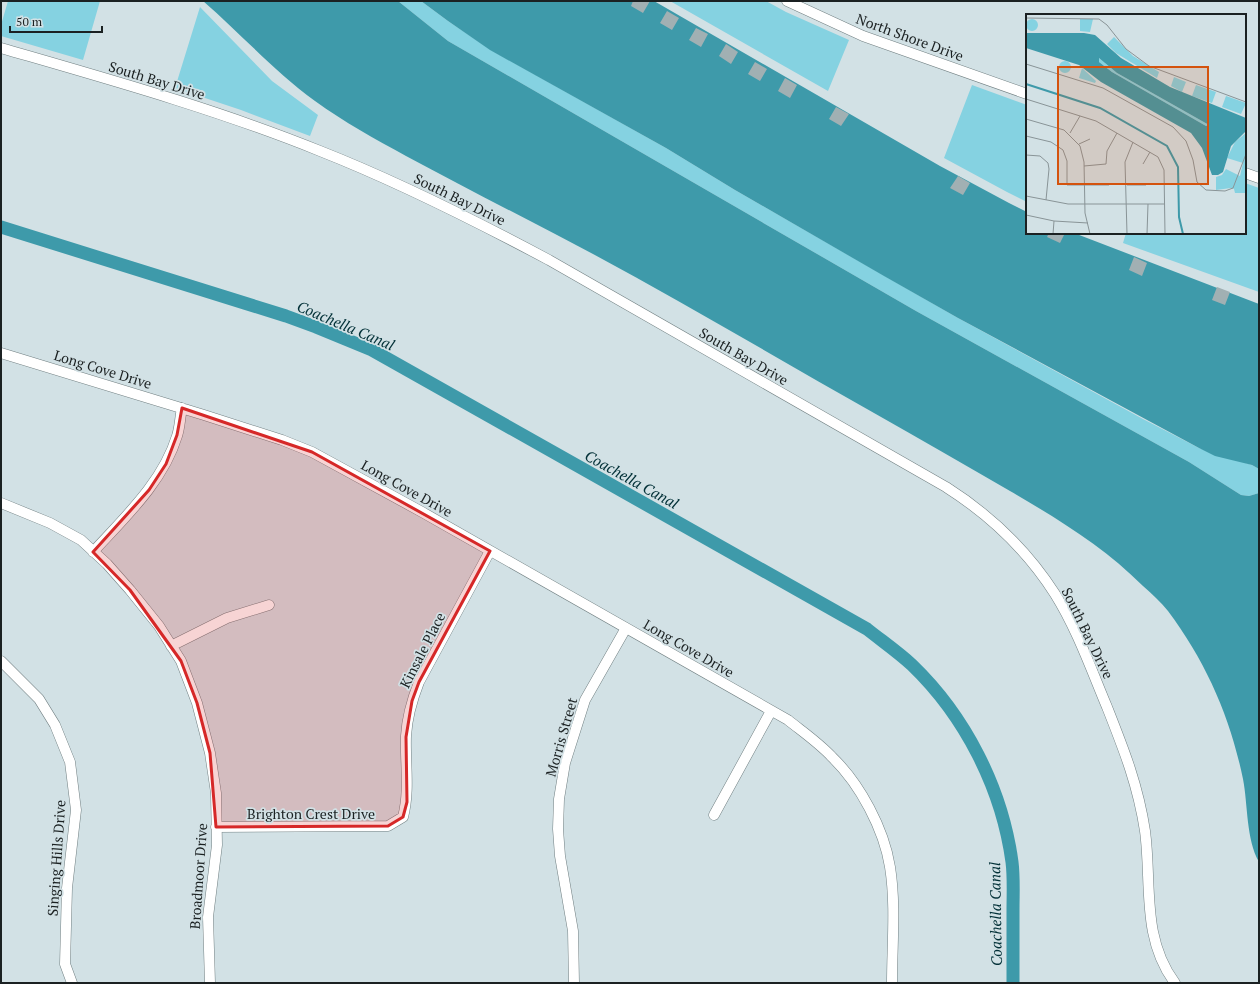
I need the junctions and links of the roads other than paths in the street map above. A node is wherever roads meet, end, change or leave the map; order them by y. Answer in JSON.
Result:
{"nodes":[{"id":1,"x":786,"y":1,"type":"edge"},
{"id":2,"x":1,"y":48,"type":"edge"},
{"id":3,"x":1026,"y":94,"type":"edge"},
{"id":4,"x":1246,"y":173,"type":"edge"},
{"id":5,"x":1259,"y":178,"type":"edge"},
{"id":6,"x":1,"y":352,"type":"edge"},
{"id":7,"x":182,"y":408,"type":"junction"},
{"id":8,"x":1,"y":503,"type":"edge"},
{"id":9,"x":490,"y":551,"type":"junction"},
{"id":10,"x":93,"y":552,"type":"junction"},
{"id":11,"x":269,"y":605,"type":"dead end"},
{"id":12,"x":626,"y":628,"type":"junction"},
{"id":13,"x":171,"y":646,"type":"junction"},
{"id":14,"x":1,"y":661,"type":"edge"},
{"id":15,"x":771,"y":710,"type":"junction"},
{"id":16,"x":714,"y":815,"type":"dead end"},
{"id":17,"x":403,"y":817,"type":"joint"},
{"id":18,"x":216,"y":827,"type":"junction"},
{"id":19,"x":72,"y":983,"type":"edge"},
{"id":20,"x":210,"y":983,"type":"edge"},
{"id":21,"x":574,"y":983,"type":"edge"},
{"id":22,"x":892,"y":983,"type":"edge"},
{"id":23,"x":1176,"y":983,"type":"edge"}],
"edges":[{"from":1,"to":3,"type":"street","name":"North Shore Drive"},
{"from":2,"to":23,"type":"street","name":"South Bay Drive"},
{"from":4,"to":5,"type":"street"},
{"from":6,"to":7,"type":"street","name":"Long Cove Drive"},
{"from":7,"to":9,"type":"street","name":"Long Cove Drive"},
{"from":7,"to":10,"type":"street"},
{"from":8,"to":10,"type":"street","name":"Broadmoor Drive"},
{"from":9,"to":12,"type":"street","name":"Long Cove Drive"},
{"from":9,"to":17,"type":"street","name":"Kinsale Place"},
{"from":10,"to":13,"type":"street","name":"Broadmoor Drive"},
{"from":11,"to":13,"type":"street"},
{"from":12,"to":15,"type":"street","name":"Long Cove Drive"},
{"from":12,"to":21,"type":"street","name":"Morris Street"},
{"from":13,"to":18,"type":"street","name":"Broadmoor Drive"},
{"from":14,"to":19,"type":"street","name":"Singing Hills Drive"},
{"from":15,"to":16,"type":"street"},
{"from":15,"to":22,"type":"street","name":"Long Cove Drive"},
{"from":17,"to":18,"type":"street","name":"Brighton Crest Drive"},
{"from":18,"to":20,"type":"street","name":"Broadmoor Drive"}]}
